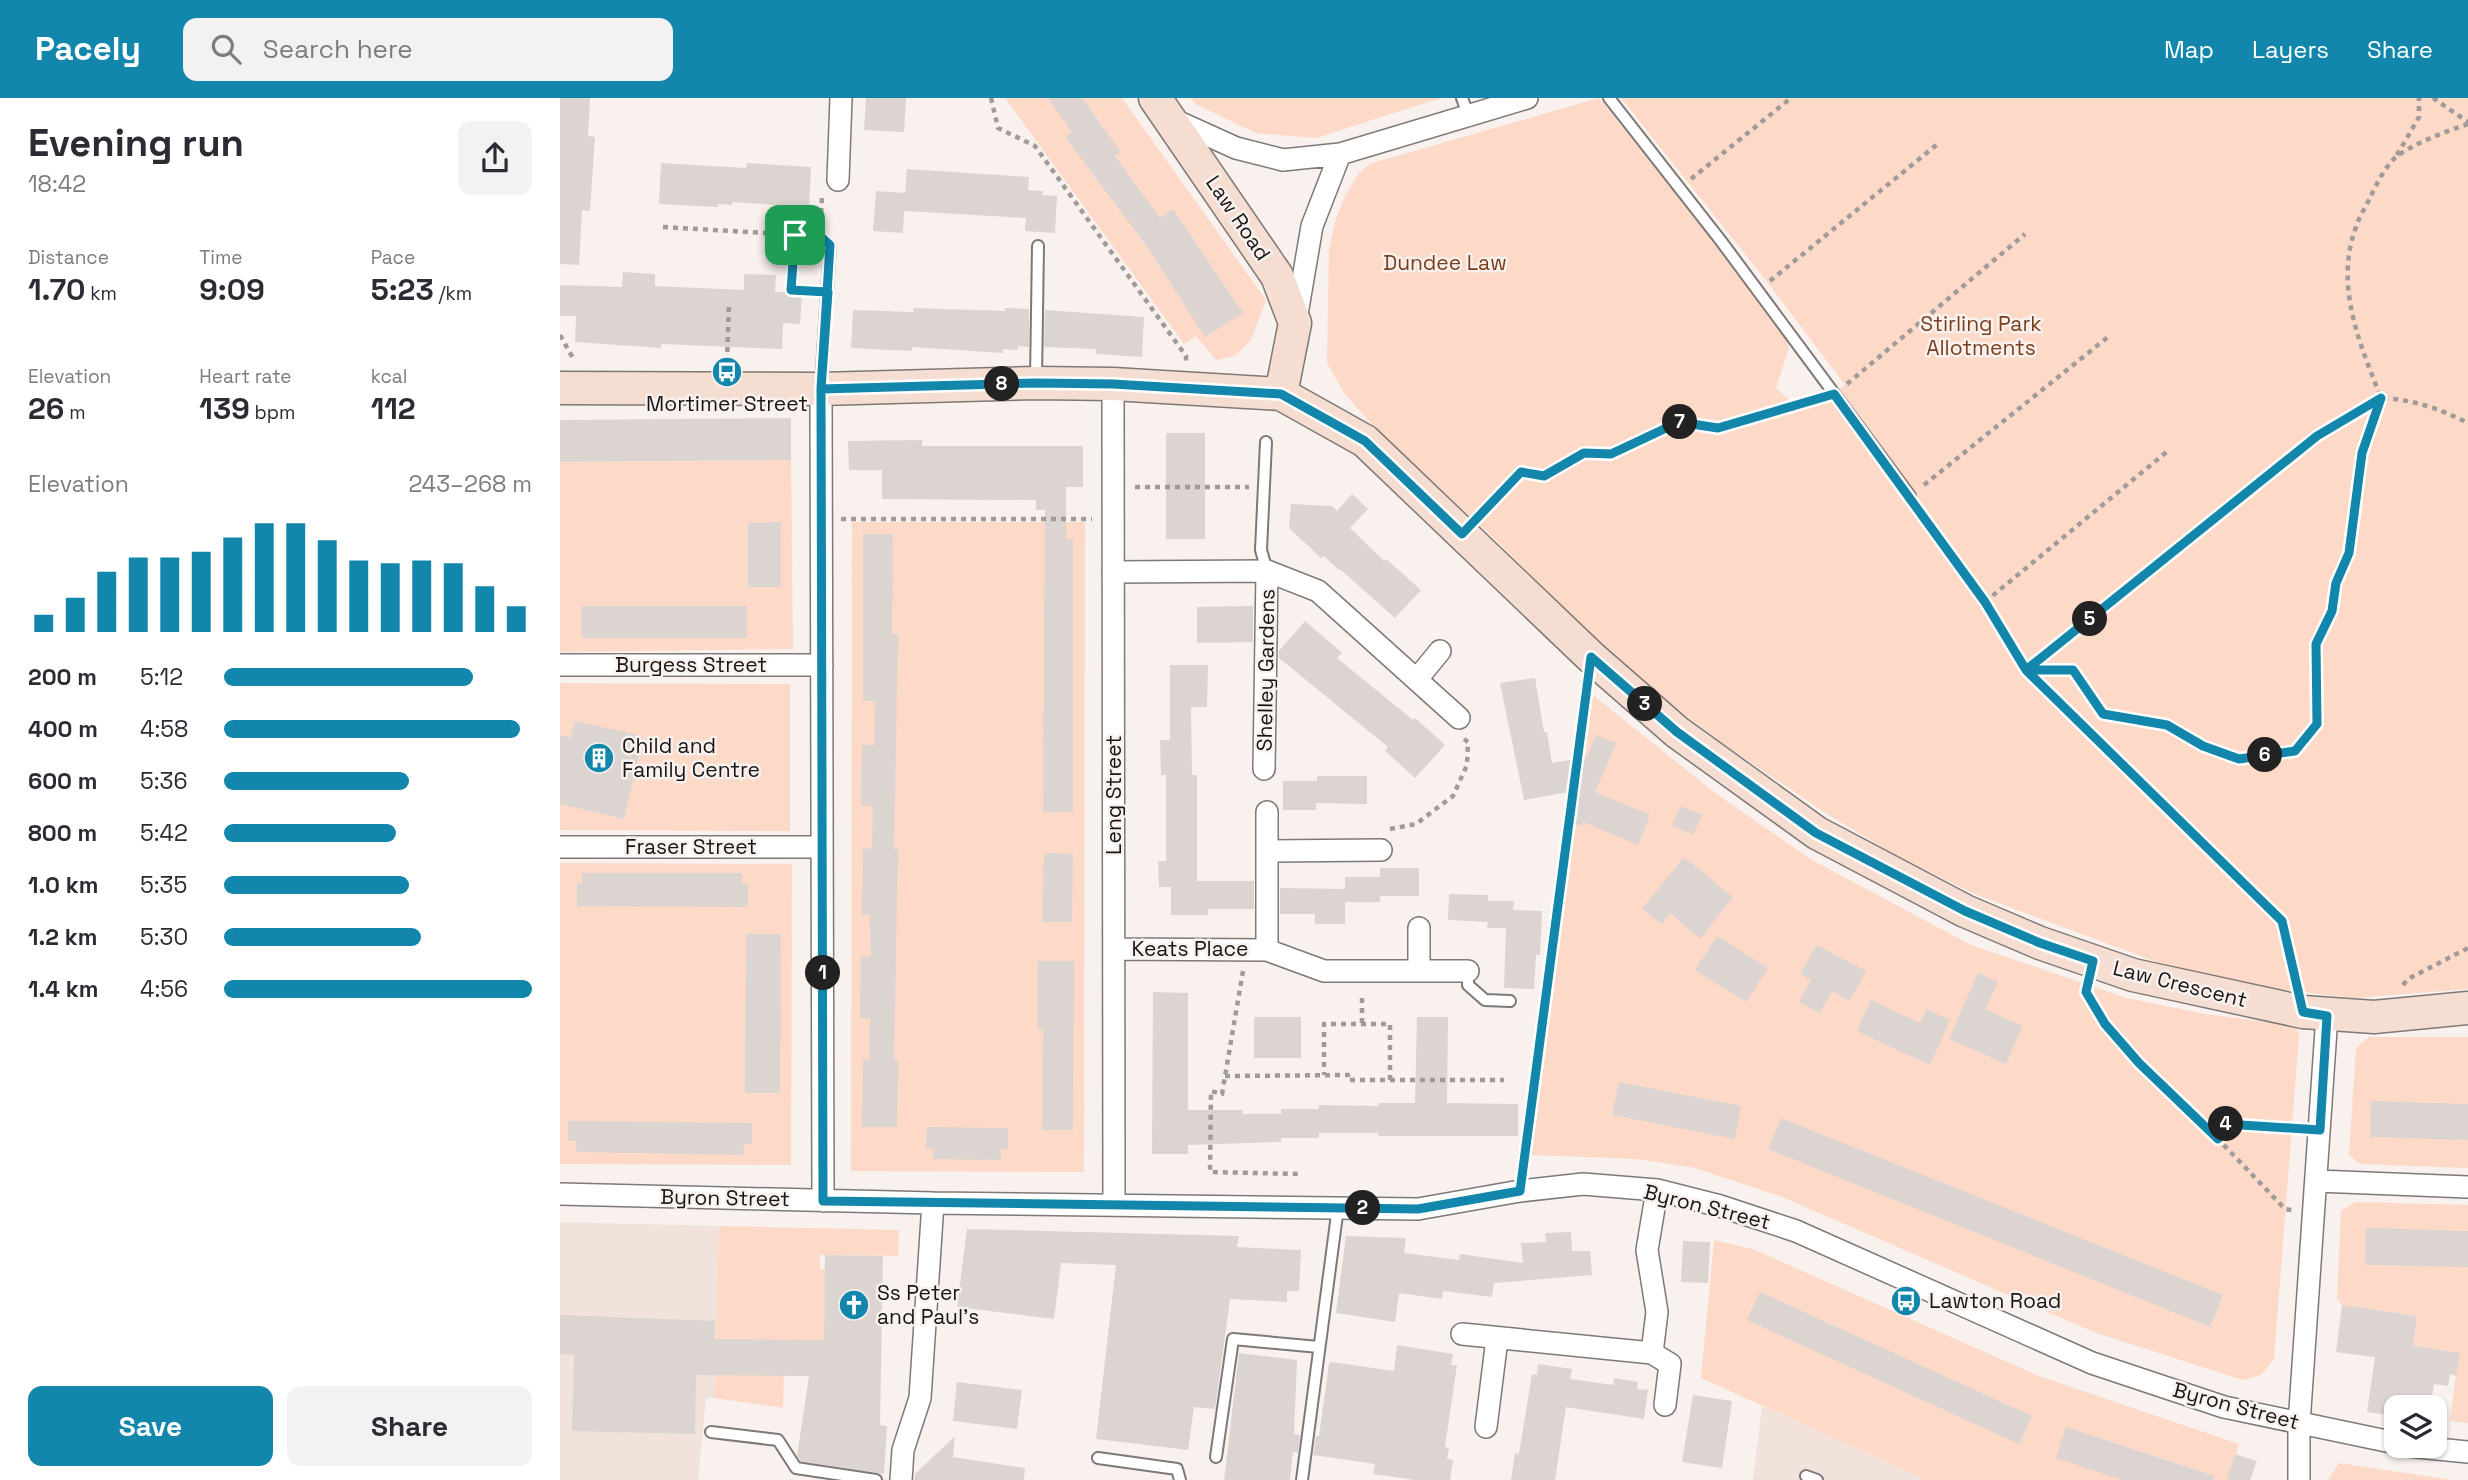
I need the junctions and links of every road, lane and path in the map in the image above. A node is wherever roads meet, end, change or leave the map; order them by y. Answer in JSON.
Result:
{"nodes":[{"id":1,"x":841,"y":98,"type":"edge"},
{"id":2,"x":991,"y":98,"type":"edge"},
{"id":3,"x":1527,"y":98,"type":"edge"},
{"id":4,"x":1609,"y":98,"type":"edge"},
{"id":5,"x":1791,"y":98,"type":"edge"},
{"id":6,"x":2419,"y":98,"type":"edge"},
{"id":7,"x":2433,"y":98,"type":"edge"},
{"id":8,"x":1466,"y":107,"type":"edge"},
{"id":9,"x":1163,"y":108,"type":"edge"},
{"id":10,"x":2468,"y":123,"type":"edge"},
{"id":11,"x":1940,"y":142,"type":"dead end"},
{"id":12,"x":1340,"y":153,"type":"junction"},
{"id":13,"x":2397,"y":156,"type":"junction"},
{"id":14,"x":838,"y":180,"type":"joint"},
{"id":15,"x":1680,"y":188,"type":"junction"},
{"id":16,"x":663,"y":227,"type":"dead end"},
{"id":17,"x":2025,"y":234,"type":"dead end"},
{"id":18,"x":795,"y":235,"type":"junction"},
{"id":19,"x":830,"y":245,"type":"dead end"},
{"id":20,"x":1038,"y":246,"type":"dead end"},
{"id":21,"x":1758,"y":291,"type":"junction"},
{"id":22,"x":828,"y":292,"type":"junction"},
{"id":23,"x":729,"y":303,"type":"dead end"},
{"id":24,"x":1295,"y":323,"type":"junction"},
{"id":25,"x":2108,"y":337,"type":"dead end"},
{"id":26,"x":1036,"y":383,"type":"junction"},
{"id":27,"x":1113,"y":384,"type":"junction"},
{"id":28,"x":560,"y":388,"type":"edge"},
{"id":29,"x":727,"y":388,"type":"junction"},
{"id":30,"x":1185,"y":388,"type":"junction"},
{"id":31,"x":821,"y":389,"type":"junction"},
{"id":32,"x":1281,"y":394,"type":"junction"},
{"id":33,"x":1834,"y":394,"type":"junction"},
{"id":34,"x":2381,"y":398,"type":"junction"},
{"id":35,"x":2468,"y":422,"type":"edge"},
{"id":36,"x":1266,"y":442,"type":"dead end"},
{"id":37,"x":2169,"y":450,"type":"dead end"},
{"id":38,"x":1113,"y":487,"type":"junction"},
{"id":39,"x":1264,"y":487,"type":"junction"},
{"id":40,"x":1910,"y":496,"type":"junction"},
{"id":41,"x":822,"y":519,"type":"junction"},
{"id":42,"x":1113,"y":519,"type":"junction"},
{"id":43,"x":1462,"y":534,"type":"junction"},
{"id":44,"x":1267,"y":571,"type":"junction"},
{"id":45,"x":1113,"y":572,"type":"junction"},
{"id":46,"x":1985,"y":602,"type":"junction"},
{"id":47,"x":1440,"y":651,"type":"dead end"},
{"id":48,"x":1591,"y":657,"type":"junction"},
{"id":49,"x":822,"y":664,"type":"junction"},
{"id":50,"x":560,"y":665,"type":"edge"},
{"id":51,"x":2026,"y":670,"type":"junction"},
{"id":52,"x":1417,"y":679,"type":"junction"},
{"id":53,"x":1460,"y":718,"type":"joint"},
{"id":54,"x":1264,"y":769,"type":"dead end"},
{"id":55,"x":1267,"y":812,"type":"dead end"},
{"id":56,"x":822,"y":847,"type":"junction"},
{"id":57,"x":560,"y":848,"type":"edge"},
{"id":58,"x":1381,"y":850,"type":"joint"},
{"id":59,"x":1267,"y":851,"type":"junction"},
{"id":60,"x":1419,"y":928,"type":"dead end"},
{"id":61,"x":2468,"y":948,"type":"edge"},
{"id":62,"x":1114,"y":949,"type":"junction"},
{"id":63,"x":1257,"y":950,"type":"junction"},
{"id":64,"x":2093,"y":961,"type":"junction"},
{"id":65,"x":1362,"y":971,"type":"junction"},
{"id":66,"x":1419,"y":971,"type":"junction"},
{"id":67,"x":1468,"y":971,"type":"joint"},
{"id":68,"x":1510,"y":1002,"type":"dead end"},
{"id":69,"x":2468,"y":1008,"type":"edge"},
{"id":70,"x":2315,"y":1014,"type":"junction"},
{"id":71,"x":2374,"y":1017,"type":"junction"},
{"id":72,"x":1362,"y":1023,"type":"junction"},
{"id":73,"x":1324,"y":1075,"type":"junction"},
{"id":74,"x":1226,"y":1076,"type":"junction"},
{"id":75,"x":1390,"y":1080,"type":"junction"},
{"id":76,"x":1503,"y":1080,"type":"dead end"},
{"id":77,"x":2320,"y":1130,"type":"junction"},
{"id":78,"x":2218,"y":1139,"type":"junction"},
{"id":79,"x":1301,"y":1174,"type":"dead end"},
{"id":80,"x":2316,"y":1181,"type":"junction"},
{"id":81,"x":2468,"y":1187,"type":"edge"},
{"id":82,"x":1657,"y":1190,"type":"junction"},
{"id":83,"x":1520,"y":1191,"type":"junction"},
{"id":84,"x":560,"y":1194,"type":"edge"},
{"id":85,"x":823,"y":1201,"type":"junction"},
{"id":86,"x":933,"y":1203,"type":"junction"},
{"id":87,"x":1114,"y":1205,"type":"junction"},
{"id":88,"x":1338,"y":1207,"type":"junction"},
{"id":89,"x":2314,"y":1212,"type":"junction"},
{"id":90,"x":1462,"y":1334,"type":"dead end"},
{"id":91,"x":1497,"y":1339,"type":"junction"},
{"id":92,"x":1319,"y":1348,"type":"junction"},
{"id":93,"x":1652,"y":1353,"type":"junction"},
{"id":94,"x":1665,"y":1405,"type":"dead end"},
{"id":95,"x":2299,"y":1424,"type":"junction"},
{"id":96,"x":1486,"y":1427,"type":"dead end"},
{"id":97,"x":711,"y":1432,"type":"dead end"},
{"id":98,"x":2384,"y":1441,"type":"edge"},
{"id":99,"x":2447,"y":1450,"type":"edge"},
{"id":100,"x":2468,"y":1452,"type":"edge"},
{"id":101,"x":1216,"y":1457,"type":"dead end"},
{"id":102,"x":1098,"y":1458,"type":"dead end"},
{"id":103,"x":876,"y":1480,"type":"edge"},
{"id":104,"x":901,"y":1480,"type":"edge"},
{"id":105,"x":1180,"y":1480,"type":"edge"},
{"id":106,"x":1302,"y":1480,"type":"edge"},
{"id":107,"x":2299,"y":1480,"type":"edge"}],
"edges":[{"from":1,"to":14,"type":"street"},
{"from":2,"to":30,"type":"path"},
{"from":3,"to":8,"type":"street","name":"Law Road"},
{"from":4,"to":15,"type":"lane"},
{"from":5,"to":15,"type":"path"},
{"from":6,"to":13,"type":"path"},
{"from":7,"to":10,"type":"path"},
{"from":8,"to":12,"type":"street","name":"Law Road"},
{"from":9,"to":12,"type":"street","name":"Law Road"},
{"from":9,"to":24,"type":"street","name":"Law Road"},
{"from":10,"to":13,"type":"path"},
{"from":11,"to":21,"type":"path"},
{"from":12,"to":24,"type":"street","name":"Law Road"},
{"from":13,"to":34,"type":"path"},
{"from":14,"to":18,"type":"path"},
{"from":15,"to":21,"type":"lane"},
{"from":16,"to":18,"type":"path"},
{"from":17,"to":33,"type":"path"},
{"from":18,"to":22,"type":"path"},
{"from":19,"to":22,"type":"lane"},
{"from":20,"to":26,"type":"lane"},
{"from":21,"to":33,"type":"lane"},
{"from":22,"to":31,"type":"lane"},
{"from":23,"to":29,"type":"path"},
{"from":24,"to":32,"type":"street","name":"Law Road"},
{"from":25,"to":40,"type":"path"},
{"from":26,"to":27,"type":"street"},
{"from":26,"to":31,"type":"street"},
{"from":27,"to":30,"type":"street"},
{"from":27,"to":38,"type":"street","name":"Leng Street"},
{"from":28,"to":29,"type":"street"},
{"from":29,"to":31,"type":"street"},
{"from":30,"to":32,"type":"street"},
{"from":31,"to":41,"type":"street"},
{"from":32,"to":43,"type":"street","name":"Law Crescent"},
{"from":33,"to":40,"type":"lane"},
{"from":33,"to":43,"type":"path"},
{"from":34,"to":35,"type":"path"},
{"from":34,"to":51,"type":"path"},
{"from":34,"to":51,"type":"path"},
{"from":36,"to":39,"type":"lane"},
{"from":37,"to":46,"type":"path"},
{"from":38,"to":39,"type":"path"},
{"from":38,"to":42,"type":"street","name":"Leng Street"},
{"from":39,"to":44,"type":"lane"},
{"from":40,"to":46,"type":"path"},
{"from":41,"to":42,"type":"path"},
{"from":41,"to":49,"type":"street"},
{"from":42,"to":45,"type":"street","name":"Leng Street"},
{"from":43,"to":48,"type":"street","name":"Law Crescent"},
{"from":44,"to":45,"type":"street","name":"Shelley Gardens"},
{"from":44,"to":52,"type":"street","name":"Shelley Gardens"},
{"from":44,"to":54,"type":"street","name":"Shelley Gardens"},
{"from":45,"to":62,"type":"street","name":"Leng Street"},
{"from":46,"to":51,"type":"path"},
{"from":47,"to":52,"type":"street"},
{"from":48,"to":64,"type":"street","name":"Law Crescent"},
{"from":48,"to":83,"type":"path"},
{"from":49,"to":50,"type":"street","name":"Burgess Street"},
{"from":49,"to":56,"type":"street"},
{"from":51,"to":70,"type":"path"},
{"from":52,"to":53,"type":"street","name":"Shelley Gardens"},
{"from":53,"to":58,"type":"path"},
{"from":55,"to":59,"type":"street","name":"Keats Place"},
{"from":56,"to":57,"type":"street","name":"Fraser Street"},
{"from":56,"to":85,"type":"street"},
{"from":58,"to":59,"type":"street"},
{"from":59,"to":63,"type":"street","name":"Keats Place"},
{"from":60,"to":66,"type":"street"},
{"from":61,"to":71,"type":"path"},
{"from":62,"to":63,"type":"street","name":"Keats Place"},
{"from":62,"to":87,"type":"street","name":"Leng Street"},
{"from":63,"to":65,"type":"street","name":"Keats Place"},
{"from":63,"to":74,"type":"path"},
{"from":64,"to":70,"type":"street","name":"Law Crescent"},
{"from":64,"to":78,"type":"path"},
{"from":65,"to":66,"type":"street","name":"Keats Place"},
{"from":65,"to":72,"type":"path"},
{"from":66,"to":67,"type":"street","name":"Keats Place"},
{"from":67,"to":68,"type":"lane"},
{"from":69,"to":71,"type":"street","name":"Law Crescent"},
{"from":70,"to":71,"type":"street","name":"Law Crescent"},
{"from":70,"to":77,"type":"street"},
{"from":72,"to":73,"type":"path"},
{"from":72,"to":75,"type":"path"},
{"from":73,"to":74,"type":"path"},
{"from":73,"to":75,"type":"path"},
{"from":74,"to":79,"type":"path"},
{"from":75,"to":76,"type":"path"},
{"from":77,"to":78,"type":"path"},
{"from":77,"to":80,"type":"street"},
{"from":78,"to":89,"type":"path"},
{"from":80,"to":81,"type":"street"},
{"from":80,"to":89,"type":"street"},
{"from":82,"to":83,"type":"street","name":"Byron Street"},
{"from":82,"to":93,"type":"street"},
{"from":82,"to":95,"type":"street","name":"Byron Street"},
{"from":83,"to":88,"type":"street","name":"Byron Street"},
{"from":84,"to":85,"type":"street","name":"Byron Street"},
{"from":85,"to":86,"type":"street","name":"Byron Street"},
{"from":86,"to":87,"type":"street","name":"Byron Street"},
{"from":86,"to":104,"type":"street"},
{"from":87,"to":88,"type":"street","name":"Byron Street"},
{"from":88,"to":92,"type":"lane"},
{"from":89,"to":95,"type":"street"},
{"from":90,"to":91,"type":"street"},
{"from":91,"to":93,"type":"street"},
{"from":91,"to":96,"type":"street"},
{"from":92,"to":101,"type":"lane"},
{"from":92,"to":106,"type":"lane"},
{"from":93,"to":94,"type":"street"},
{"from":95,"to":98,"type":"street","name":"Byron Street"},
{"from":95,"to":107,"type":"street"},
{"from":97,"to":103,"type":"lane"},
{"from":99,"to":100,"type":"street"},
{"from":102,"to":105,"type":"lane"}]}
